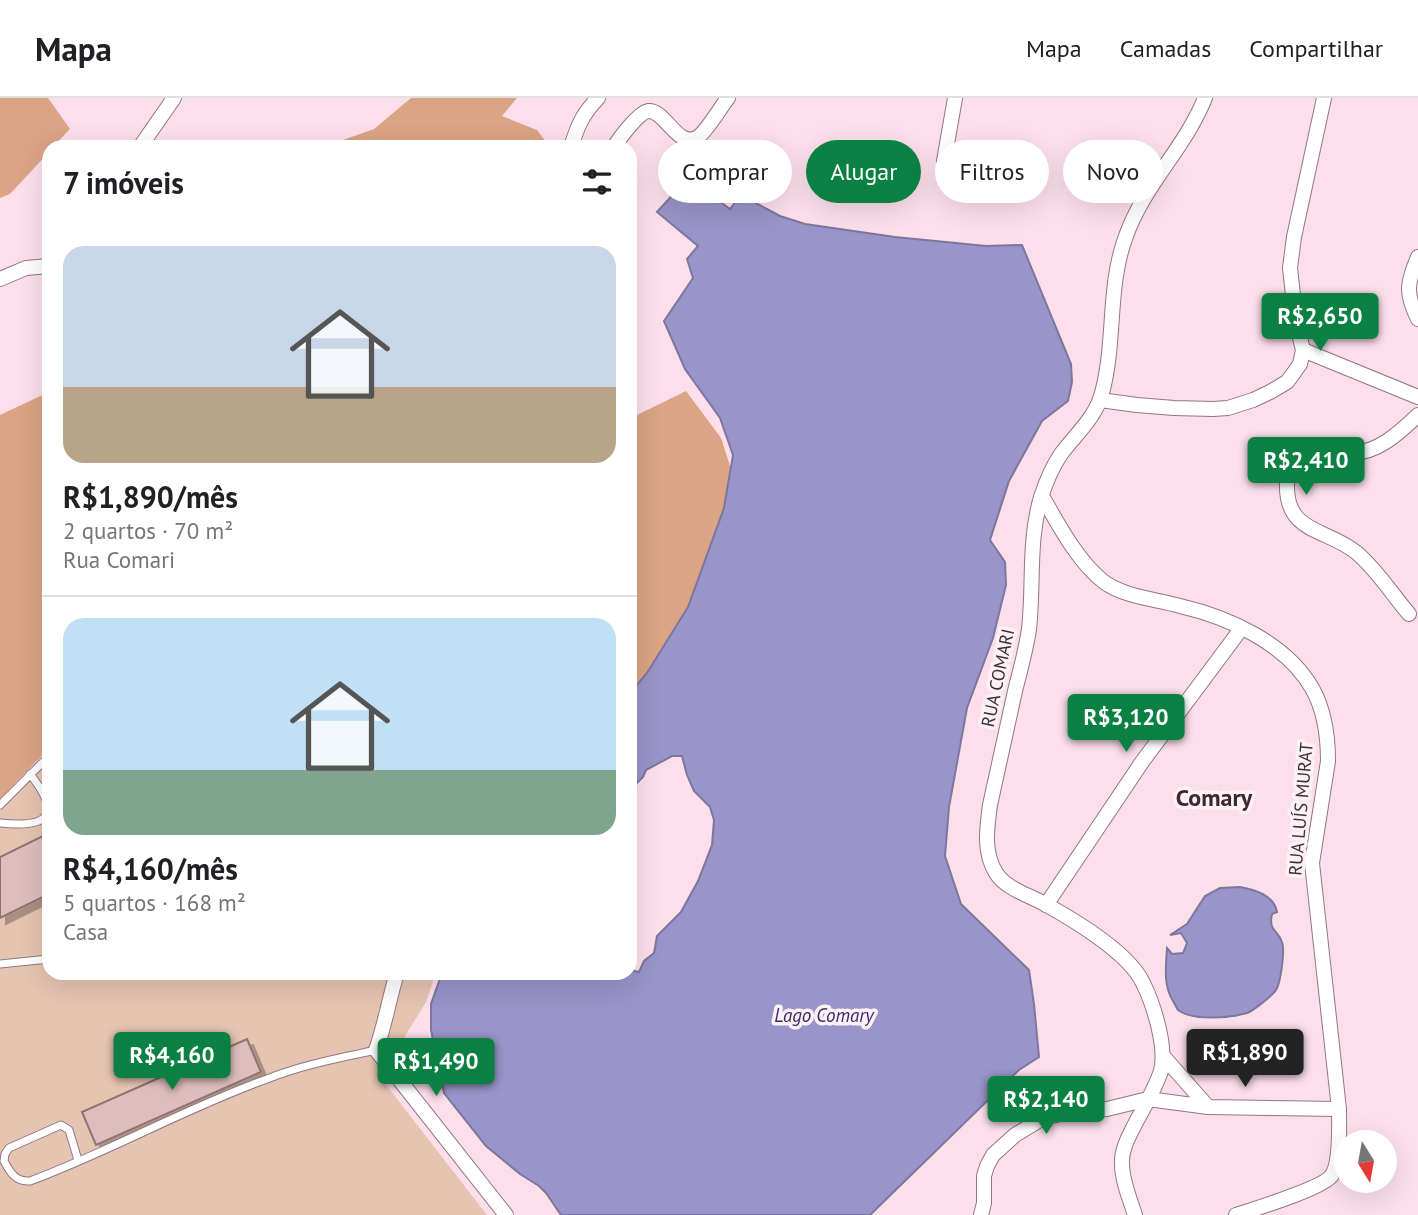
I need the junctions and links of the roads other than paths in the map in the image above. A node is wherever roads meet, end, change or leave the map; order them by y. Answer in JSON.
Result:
{"nodes":[{"id":1,"x":174,"y":98,"type":"edge"},
{"id":2,"x":598,"y":98,"type":"edge"},
{"id":3,"x":728,"y":98,"type":"edge"},
{"id":4,"x":955,"y":98,"type":"edge"},
{"id":5,"x":1205,"y":98,"type":"edge"},
{"id":6,"x":1324,"y":98,"type":"edge"},
{"id":7,"x":145,"y":140,"type":"edge"},
{"id":8,"x":573,"y":140,"type":"edge"},
{"id":9,"x":619,"y":140,"type":"edge"},
{"id":10,"x":948,"y":140,"type":"edge"},
{"id":11,"x":1418,"y":257,"type":"edge"},
{"id":12,"x":42,"y":267,"type":"edge"},
{"id":13,"x":0,"y":279,"type":"edge"},
{"id":14,"x":1418,"y":319,"type":"edge"},
{"id":15,"x":1303,"y":350,"type":"junction"},
{"id":16,"x":1418,"y":397,"type":"edge"},
{"id":17,"x":1100,"y":400,"type":"junction"},
{"id":18,"x":1418,"y":415,"type":"edge"},
{"id":19,"x":1042,"y":496,"type":"junction"},
{"id":20,"x":1409,"y":614,"type":"dead end"},
{"id":21,"x":1241,"y":629,"type":"junction"},
{"id":22,"x":42,"y":763,"type":"edge"},
{"id":23,"x":30,"y":775,"type":"junction"},
{"id":24,"x":42,"y":791,"type":"edge"},
{"id":25,"x":0,"y":805,"type":"edge"},
{"id":26,"x":42,"y":820,"type":"edge"},
{"id":27,"x":0,"y":823,"type":"edge"},
{"id":28,"x":1046,"y":905,"type":"junction"},
{"id":29,"x":42,"y":960,"type":"edge"},
{"id":30,"x":0,"y":964,"type":"edge"},
{"id":31,"x":395,"y":980,"type":"edge"},
{"id":32,"x":376,"y":1050,"type":"junction"},
{"id":33,"x":1163,"y":1056,"type":"junction"},
{"id":34,"x":1148,"y":1099,"type":"junction"},
{"id":35,"x":1208,"y":1107,"type":"junction"},
{"id":36,"x":1339,"y":1109,"type":"junction"},
{"id":37,"x":78,"y":1160,"type":"junction"},
{"id":38,"x":506,"y":1215,"type":"edge"},
{"id":39,"x":981,"y":1215,"type":"edge"},
{"id":40,"x":1135,"y":1215,"type":"edge"},
{"id":41,"x":1236,"y":1215,"type":"edge"}],
"edges":[{"from":1,"to":7,"type":"street"},
{"from":2,"to":8,"type":"street"},
{"from":3,"to":9,"type":"street"},
{"from":4,"to":10,"type":"street"},
{"from":5,"to":17,"type":"street","name":"RUA COMARI"},
{"from":6,"to":15,"type":"street"},
{"from":11,"to":14,"type":"street"},
{"from":12,"to":13,"type":"street"},
{"from":15,"to":16,"type":"street"},
{"from":15,"to":17,"type":"street"},
{"from":17,"to":19,"type":"street","name":"RUA COMARI"},
{"from":18,"to":20,"type":"street"},
{"from":19,"to":21,"type":"street","name":"RUA LUÍS MURAT"},
{"from":19,"to":28,"type":"street","name":"RUA COMARI"},
{"from":21,"to":28,"type":"street"},
{"from":21,"to":36,"type":"street","name":"RUA LUÍS MURAT"},
{"from":22,"to":23,"type":"lane"},
{"from":23,"to":24,"type":"lane"},
{"from":23,"to":25,"type":"lane"},
{"from":26,"to":27,"type":"lane"},
{"from":28,"to":33,"type":"street","name":"RUA COMARI"},
{"from":29,"to":30,"type":"lane"},
{"from":31,"to":32,"type":"street"},
{"from":32,"to":37,"type":"lane"},
{"from":32,"to":38,"type":"street"},
{"from":33,"to":34,"type":"street","name":"RUA COMARI"},
{"from":33,"to":35,"type":"street"},
{"from":34,"to":35,"type":"street"},
{"from":34,"to":39,"type":"street"},
{"from":34,"to":40,"type":"street","name":"RUA COMARI"},
{"from":35,"to":36,"type":"street"},
{"from":36,"to":41,"type":"street","name":"RUA LUÍS MURAT"},
{"from":37,"to":37,"type":"lane"}]}
